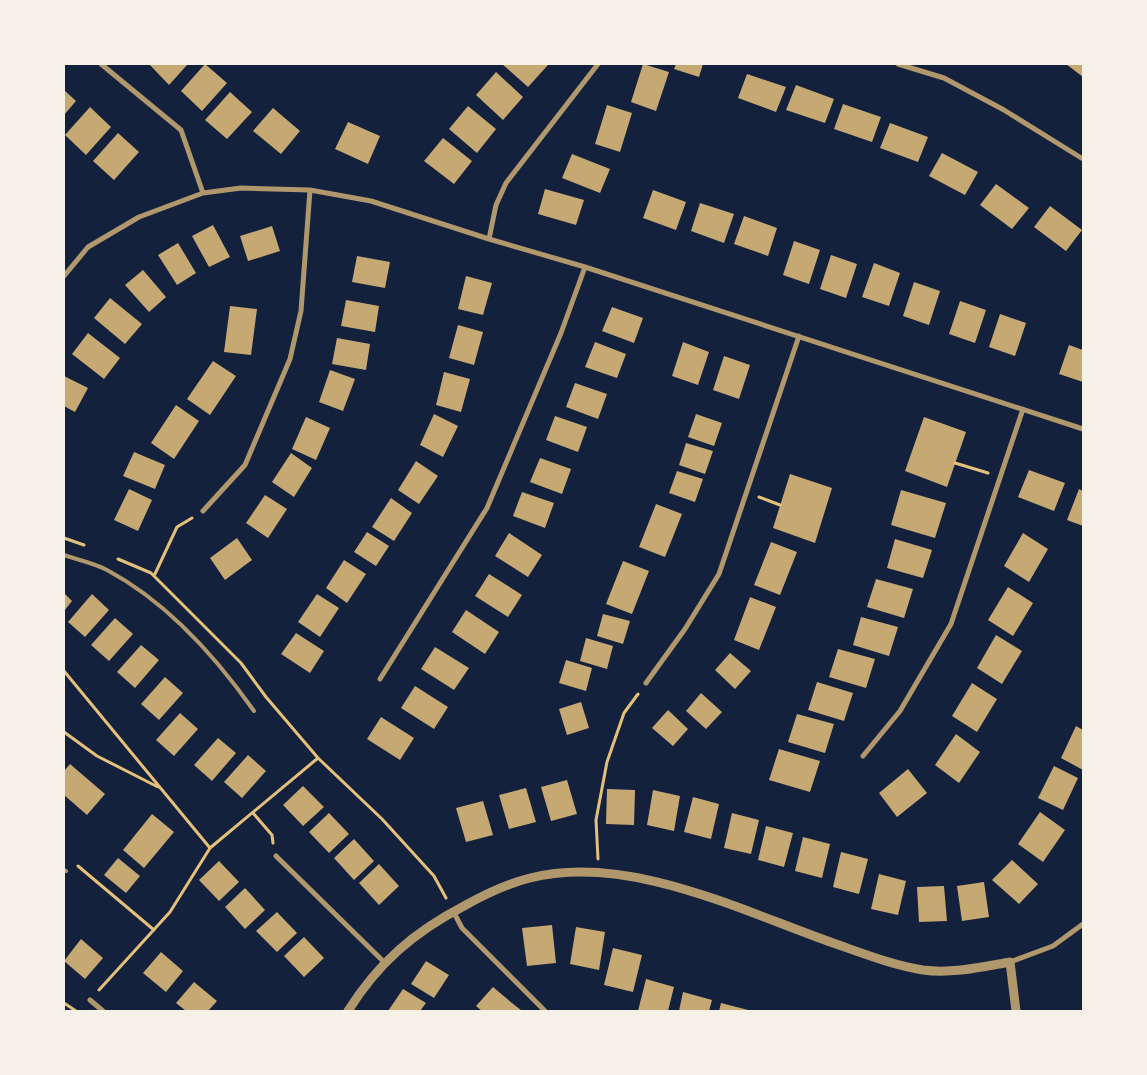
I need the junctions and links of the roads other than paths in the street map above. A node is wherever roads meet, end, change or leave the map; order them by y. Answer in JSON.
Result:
{"nodes":[{"id":1,"x":101,"y":64,"type":"edge"},
{"id":2,"x":598,"y":64,"type":"edge"},
{"id":3,"x":898,"y":64,"type":"edge"},
{"id":4,"x":1083,"y":159,"type":"edge"},
{"id":5,"x":310,"y":190,"type":"junction"},
{"id":6,"x":203,"y":194,"type":"junction"},
{"id":7,"x":490,"y":239,"type":"junction"},
{"id":8,"x":584,"y":267,"type":"junction"},
{"id":9,"x":64,"y":276,"type":"edge"},
{"id":10,"x":799,"y":336,"type":"junction"},
{"id":11,"x":1023,"y":409,"type":"junction"},
{"id":12,"x":1083,"y":429,"type":"edge"},
{"id":13,"x":203,"y":511,"type":"road end"},
{"id":14,"x":64,"y":555,"type":"edge"},
{"id":15,"x":380,"y":679,"type":"dead end"},
{"id":16,"x":646,"y":683,"type":"road end"},
{"id":17,"x":254,"y":711,"type":"dead end"},
{"id":18,"x":863,"y":756,"type":"dead end"},
{"id":19,"x":276,"y":856,"type":"road end"},
{"id":20,"x":453,"y":912,"type":"junction"},
{"id":21,"x":1083,"y":924,"type":"edge"},
{"id":22,"x":384,"y":962,"type":"junction"},
{"id":23,"x":1010,"y":962,"type":"junction"},
{"id":24,"x":90,"y":1000,"type":"road end"},
{"id":25,"x":103,"y":1011,"type":"edge"},
{"id":26,"x":348,"y":1011,"type":"edge"},
{"id":27,"x":545,"y":1011,"type":"edge"},
{"id":28,"x":1016,"y":1011,"type":"edge"}],
"edges":[{"from":1,"to":6,"type":"street"},
{"from":2,"to":7,"type":"street"},
{"from":3,"to":4,"type":"street"},
{"from":5,"to":6,"type":"street"},
{"from":5,"to":7,"type":"street"},
{"from":5,"to":13,"type":"street"},
{"from":6,"to":9,"type":"street"},
{"from":7,"to":8,"type":"street"},
{"from":8,"to":10,"type":"street"},
{"from":8,"to":15,"type":"street"},
{"from":10,"to":11,"type":"street"},
{"from":10,"to":16,"type":"street"},
{"from":11,"to":12,"type":"street"},
{"from":11,"to":18,"type":"street"},
{"from":14,"to":17,"type":"lane"},
{"from":19,"to":22,"type":"street"},
{"from":20,"to":22,"type":"street"},
{"from":20,"to":23,"type":"street"},
{"from":20,"to":27,"type":"street"},
{"from":21,"to":23,"type":"street"},
{"from":22,"to":26,"type":"street"},
{"from":23,"to":28,"type":"street"},
{"from":24,"to":25,"type":"street"}]}
